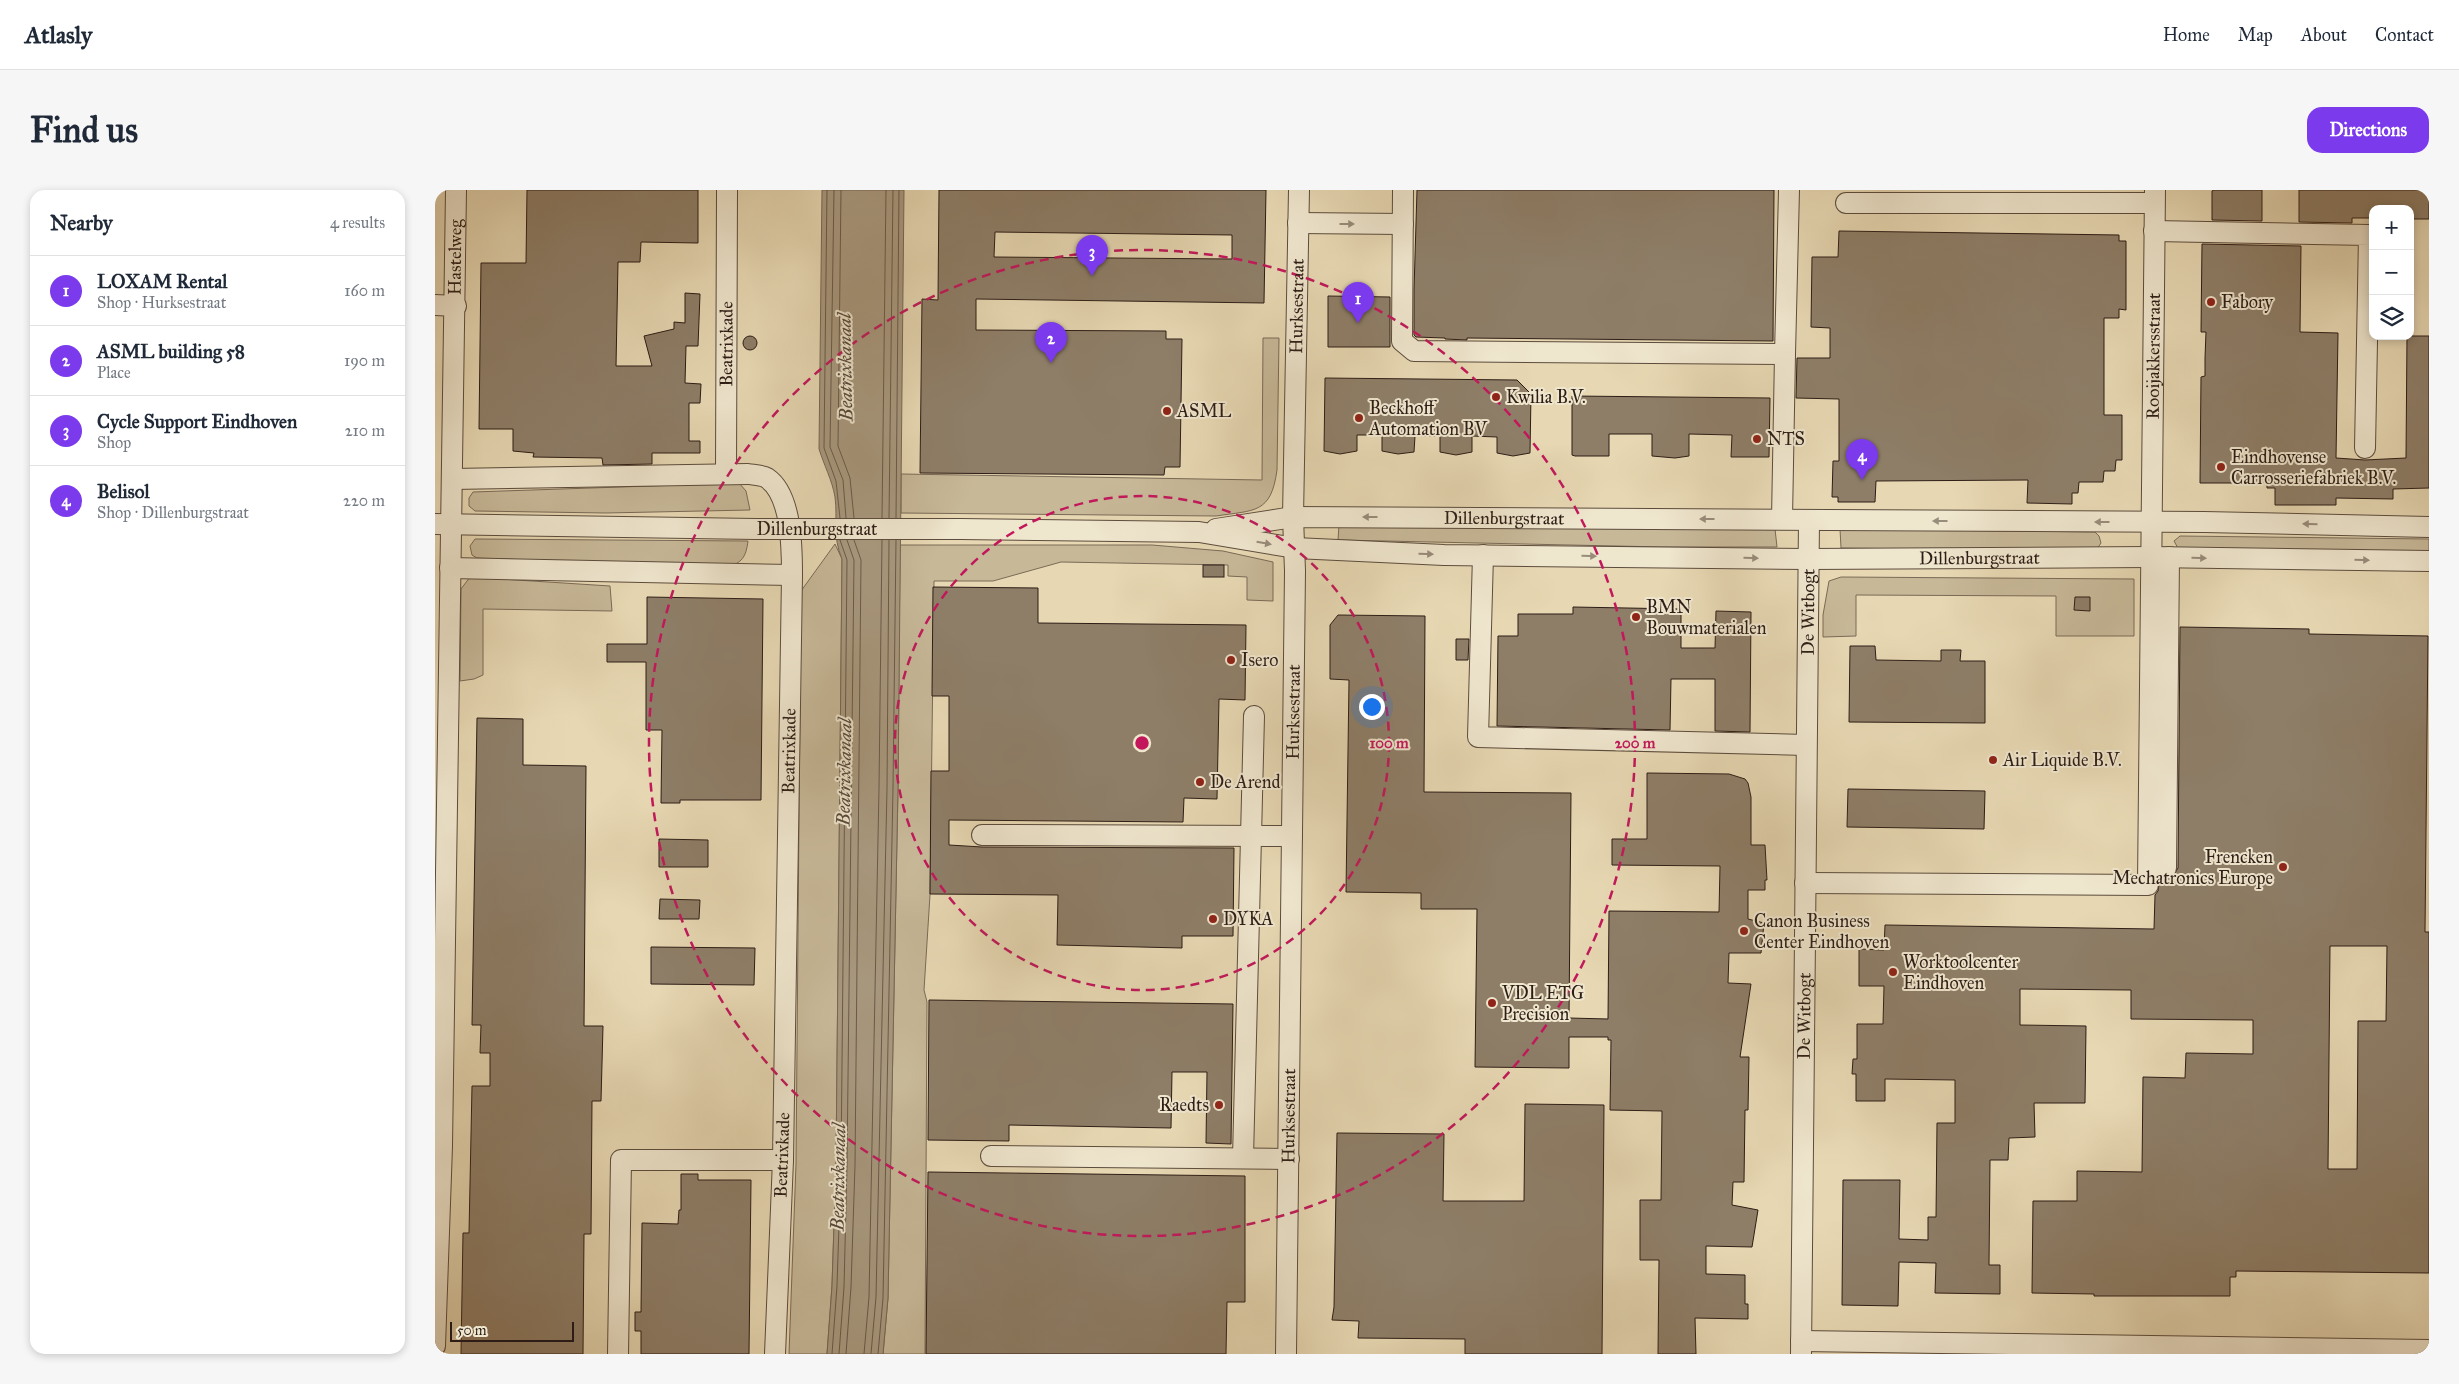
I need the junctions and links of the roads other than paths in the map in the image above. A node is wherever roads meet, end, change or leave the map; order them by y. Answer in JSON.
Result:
{"nodes":[{"id":1,"x":456,"y":190,"type":"edge"},
{"id":2,"x":727,"y":190,"type":"edge"},
{"id":3,"x":1299,"y":190,"type":"edge"},
{"id":4,"x":1403,"y":190,"type":"edge"},
{"id":5,"x":1789,"y":190,"type":"edge"},
{"id":6,"x":2154,"y":197,"type":"edge"},
{"id":7,"x":1846,"y":202,"type":"dead end"},
{"id":8,"x":1298,"y":223,"type":"junction"},
{"id":9,"x":1403,"y":224,"type":"junction"},
{"id":10,"x":2154,"y":231,"type":"junction"},
{"id":11,"x":435,"y":305,"type":"edge"},
{"id":12,"x":456,"y":306,"type":"junction"},
{"id":13,"x":1785,"y":354,"type":"junction"},
{"id":14,"x":2365,"y":448,"type":"dead end"},
{"id":15,"x":726,"y":473,"type":"junction"},
{"id":16,"x":452,"y":479,"type":"junction"},
{"id":17,"x":1293,"y":517,"type":"junction"},
{"id":18,"x":1782,"y":519,"type":"junction"},
{"id":19,"x":1809,"y":520,"type":"junction"},
{"id":20,"x":2151,"y":522,"type":"junction"},
{"id":21,"x":443,"y":524,"type":"edge"},
{"id":22,"x":2429,"y":527,"type":"edge"},
{"id":23,"x":1199,"y":532,"type":"junction"},
{"id":24,"x":1295,"y":548,"type":"junction"},
{"id":25,"x":1483,"y":555,"type":"junction"},
{"id":26,"x":2160,"y":557,"type":"junction"},
{"id":27,"x":1808,"y":559,"type":"junction"},
{"id":28,"x":2429,"y":561,"type":"edge"},
{"id":29,"x":450,"y":568,"type":"junction"},
{"id":30,"x":792,"y":575,"type":"junction"},
{"id":31,"x":1253,"y":716,"type":"dead end"},
{"id":32,"x":1806,"y":745,"type":"junction"},
{"id":33,"x":982,"y":835,"type":"dead end"},
{"id":34,"x":1292,"y":836,"type":"junction"},
{"id":35,"x":1251,"y":837,"type":"junction"},
{"id":36,"x":2166,"y":868,"type":"dead end"},
{"id":37,"x":1805,"y":883,"type":"junction"},
{"id":38,"x":991,"y":1156,"type":"dead end"},
{"id":39,"x":1243,"y":1158,"type":"junction"},
{"id":40,"x":1289,"y":1159,"type":"junction"},
{"id":41,"x":783,"y":1160,"type":"junction"},
{"id":42,"x":435,"y":1346,"type":"edge"},
{"id":43,"x":1801,"y":1347,"type":"edge"},
{"id":44,"x":2151,"y":1350,"type":"edge"},
{"id":45,"x":2429,"y":1350,"type":"edge"},
{"id":46,"x":618,"y":1354,"type":"edge"},
{"id":47,"x":775,"y":1354,"type":"edge"},
{"id":48,"x":1286,"y":1354,"type":"edge"}],
"edges":[{"from":1,"to":12,"type":"street","name":"Hastelweg"},
{"from":2,"to":15,"type":"street","name":"Beatrixkade"},
{"from":3,"to":8,"type":"street","name":"Hurksestraat"},
{"from":4,"to":9,"type":"street"},
{"from":5,"to":13,"type":"street"},
{"from":6,"to":7,"type":"street"},
{"from":6,"to":10,"type":"street","name":"Rooijakkersstraat"},
{"from":8,"to":9,"type":"street","one_way":true},
{"from":8,"to":17,"type":"street","name":"Hurksestraat"},
{"from":9,"to":13,"type":"street"},
{"from":10,"to":14,"type":"street"},
{"from":10,"to":20,"type":"street","name":"Rooijakkersstraat"},
{"from":11,"to":12,"type":"street"},
{"from":12,"to":16,"type":"street","name":"Hastelweg"},
{"from":13,"to":18,"type":"street"},
{"from":15,"to":16,"type":"street"},
{"from":15,"to":30,"type":"street","name":"Beatrixkade"},
{"from":16,"to":21,"type":"street","name":"Hastelweg"},
{"from":18,"to":17,"type":"street","name":"Dillenburgstraat","one_way":true},
{"from":17,"to":23,"type":"street","name":"Dillenburgstraat"},
{"from":17,"to":24,"type":"street","name":"Hurksestraat"},
{"from":18,"to":19,"type":"street","name":"Dillenburgstraat"},
{"from":20,"to":19,"type":"street","name":"Dillenburgstraat","one_way":true},
{"from":19,"to":27,"type":"street"},
{"from":22,"to":20,"type":"street","name":"Dillenburgstraat","one_way":true},
{"from":20,"to":26,"type":"street"},
{"from":21,"to":23,"type":"street","name":"Dillenburgstraat","bridge":true},
{"from":21,"to":29,"type":"street","name":"Hastelweg"},
{"from":23,"to":24,"type":"street","name":"Dillenburgstraat","one_way":true},
{"from":24,"to":25,"type":"street","name":"Dillenburgstraat","one_way":true},
{"from":24,"to":34,"type":"street","name":"Hurksestraat"},
{"from":25,"to":27,"type":"street","name":"Dillenburgstraat","one_way":true},
{"from":25,"to":32,"type":"street"},
{"from":26,"to":27,"type":"street","name":"Dillenburgstraat"},
{"from":26,"to":28,"type":"street","name":"Dillenburgstraat","one_way":true},
{"from":26,"to":36,"type":"street"},
{"from":26,"to":37,"type":"street"},
{"from":27,"to":32,"type":"street","name":"De Witbogt"},
{"from":29,"to":30,"type":"street"},
{"from":29,"to":42,"type":"street","name":"Hastelweg"},
{"from":30,"to":41,"type":"street","name":"Beatrixkade"},
{"from":31,"to":35,"type":"street"},
{"from":32,"to":37,"type":"street","name":"De Witbogt"},
{"from":33,"to":35,"type":"street"},
{"from":34,"to":35,"type":"street"},
{"from":34,"to":40,"type":"street","name":"Hurksestraat"},
{"from":35,"to":39,"type":"street"},
{"from":37,"to":43,"type":"street","name":"De Witbogt"},
{"from":38,"to":39,"type":"street"},
{"from":39,"to":40,"type":"street"},
{"from":40,"to":48,"type":"street","name":"Hurksestraat"},
{"from":41,"to":46,"type":"street"},
{"from":41,"to":47,"type":"street","name":"Beatrixkade"},
{"from":43,"to":44,"type":"street"},
{"from":44,"to":45,"type":"street"}]}
